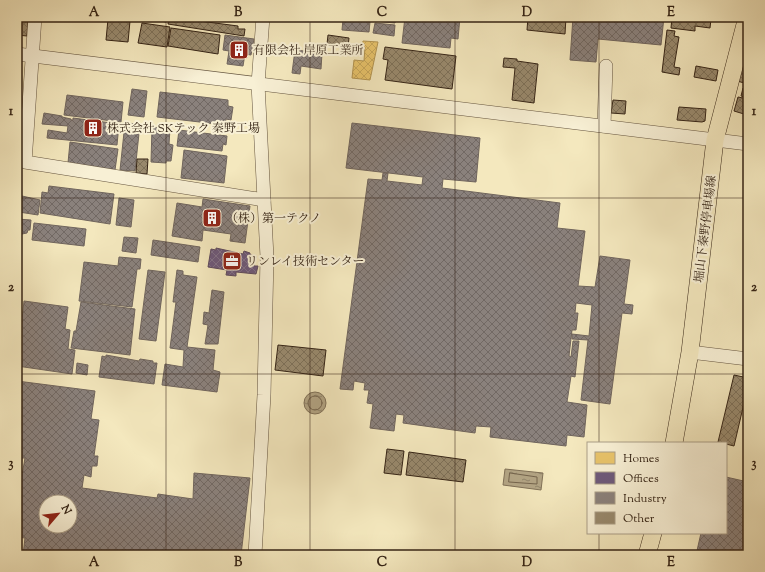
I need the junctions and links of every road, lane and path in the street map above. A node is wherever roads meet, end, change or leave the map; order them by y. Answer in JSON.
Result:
{"nodes":[{"id":1,"x":35,"y":17,"type":"edge"},
{"id":2,"x":263,"y":17,"type":"edge"},
{"id":3,"x":747,"y":17,"type":"edge"},
{"id":4,"x":17,"y":54,"type":"edge"},
{"id":5,"x":33,"y":56,"type":"junction"},
{"id":6,"x":606,"y":66,"type":"dead end"},
{"id":7,"x":258,"y":84,"type":"junction"},
{"id":8,"x":604,"y":126,"type":"junction"},
{"id":9,"x":715,"y":140,"type":"junction"},
{"id":10,"x":748,"y":144,"type":"edge"},
{"id":11,"x":264,"y":200,"type":"junction"},
{"id":12,"x":690,"y":352,"type":"junction"},
{"id":13,"x":748,"y":359,"type":"edge"},
{"id":14,"x":674,"y":442,"type":"edge"},
{"id":15,"x":653,"y":534,"type":"edge"},
{"id":16,"x":255,"y":555,"type":"edge"},
{"id":17,"x":647,"y":555,"type":"edge"}],
"edges":[{"from":1,"to":5,"type":"street"},
{"from":2,"to":7,"type":"street"},
{"from":3,"to":9,"type":"main road","name":"堀山下秦野停車場線"},
{"from":4,"to":5,"type":"street"},
{"from":5,"to":7,"type":"street"},
{"from":5,"to":11,"type":"street"},
{"from":6,"to":8,"type":"street"},
{"from":7,"to":8,"type":"street"},
{"from":7,"to":11,"type":"street"},
{"from":8,"to":9,"type":"street"},
{"from":9,"to":10,"type":"street"},
{"from":9,"to":12,"type":"main road","name":"堀山下秦野停車場線"},
{"from":11,"to":16,"type":"street"},
{"from":12,"to":13,"type":"street"},
{"from":12,"to":14,"type":"main road","name":"堀山下秦野停車場線"},
{"from":15,"to":17,"type":"main road"}]}
